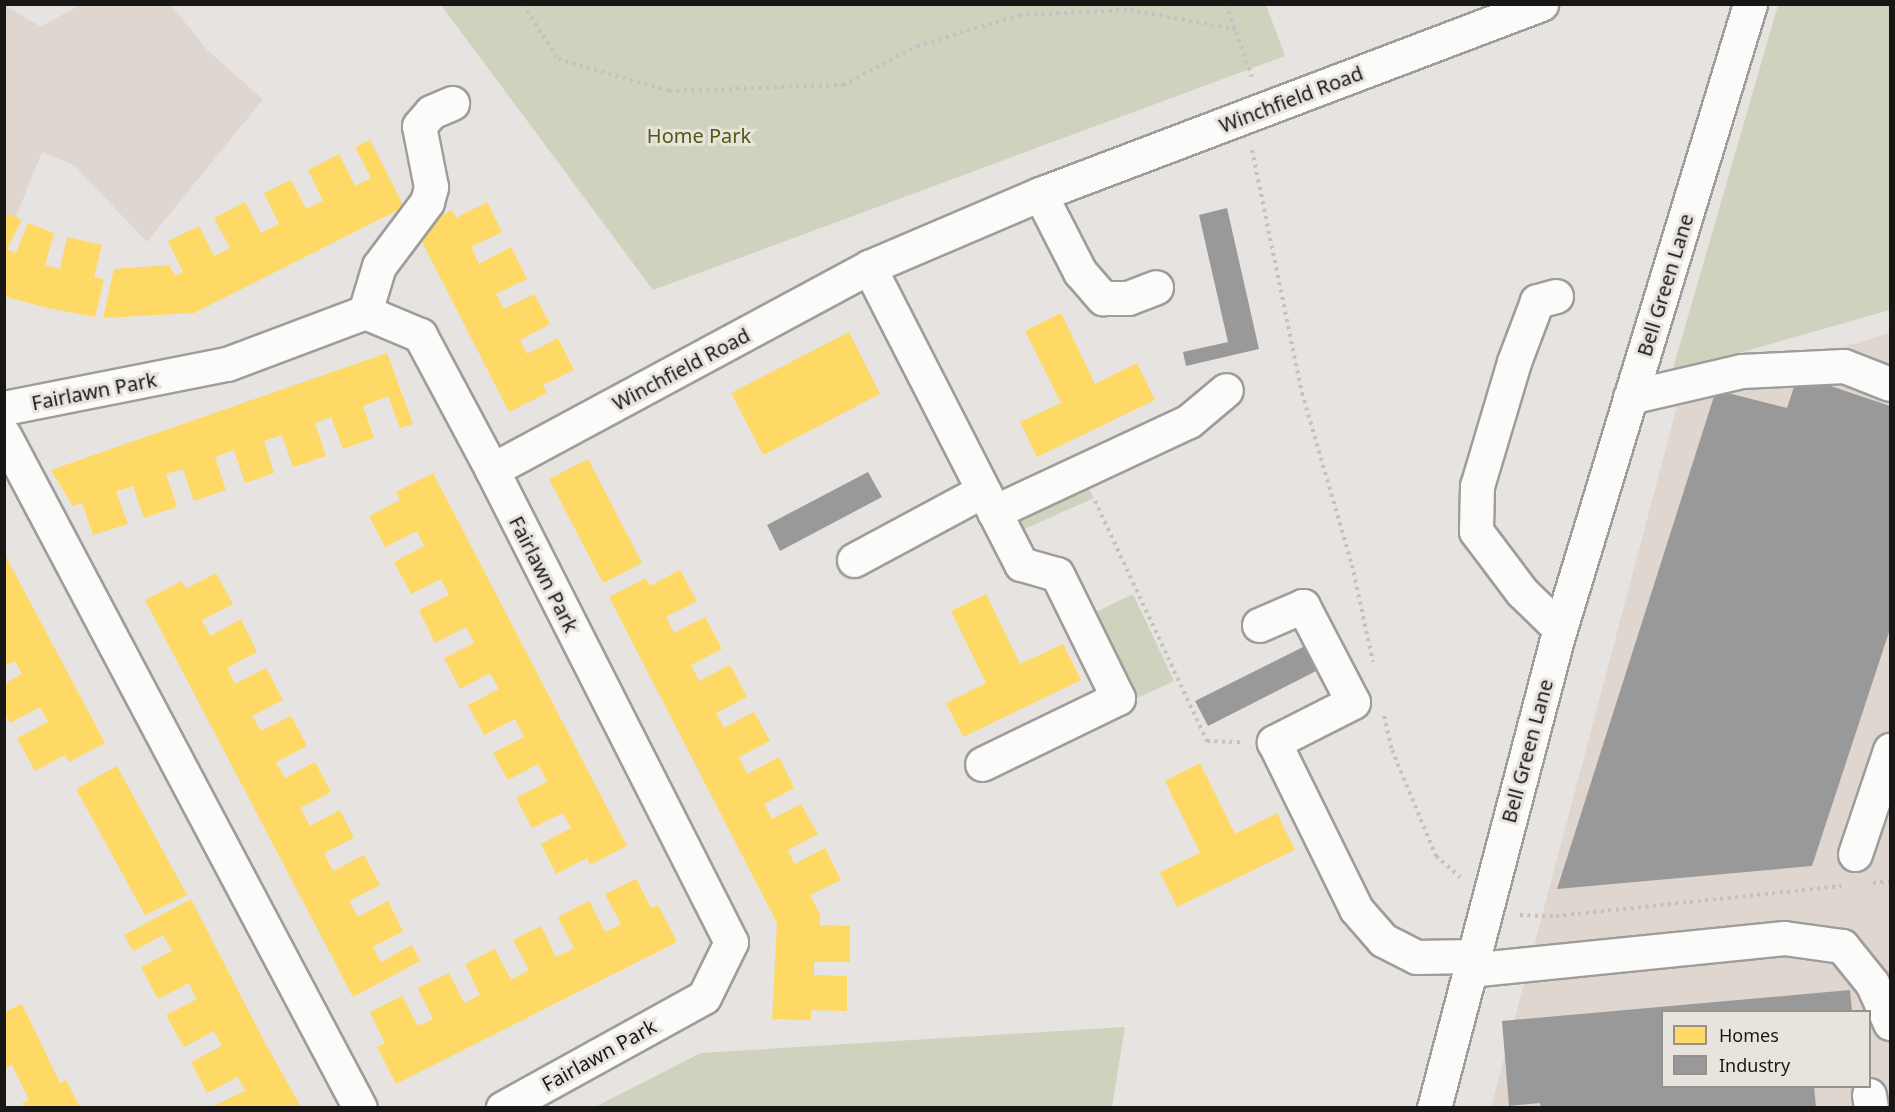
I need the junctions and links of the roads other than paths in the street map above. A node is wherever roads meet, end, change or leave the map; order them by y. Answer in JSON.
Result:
{"nodes":[{"id":1,"x":1541,"y":4,"type":"edge"},
{"id":2,"x":1750,"y":4,"type":"edge"},
{"id":3,"x":452,"y":103,"type":"dead end"},
{"id":4,"x":1040,"y":194,"type":"junction"},
{"id":5,"x":870,"y":267,"type":"junction"},
{"id":6,"x":1156,"y":287,"type":"dead end"},
{"id":7,"x":1556,"y":296,"type":"dead end"},
{"id":8,"x":365,"y":312,"type":"junction"},
{"id":9,"x":1890,"y":384,"type":"edge"},
{"id":10,"x":1226,"y":390,"type":"dead end"},
{"id":11,"x":1630,"y":397,"type":"junction"},
{"id":12,"x":4,"y":408,"type":"edge"},
{"id":13,"x":4,"y":435,"type":"edge"},
{"id":14,"x":492,"y":470,"type":"junction"},
{"id":15,"x":988,"y":501,"type":"junction"},
{"id":16,"x":854,"y":560,"type":"dead end"},
{"id":17,"x":1259,"y":625,"type":"dead end"},
{"id":18,"x":1560,"y":629,"type":"junction"},
{"id":19,"x":1890,"y":750,"type":"edge"},
{"id":20,"x":982,"y":764,"type":"dead end"},
{"id":21,"x":1855,"y":854,"type":"dead end"},
{"id":22,"x":1471,"y":963,"type":"junction"},
{"id":23,"x":1881,"y":982,"type":"edge"},
{"id":24,"x":1890,"y":1023,"type":"edge"},
{"id":25,"x":360,"y":1107,"type":"edge"},
{"id":26,"x":503,"y":1107,"type":"edge"},
{"id":27,"x":1434,"y":1107,"type":"edge"}],
"edges":[{"from":1,"to":4,"type":"street","name":"Winchfield Road"},
{"from":2,"to":11,"type":"street","name":"Bell Green Lane"},
{"from":3,"to":8,"type":"street"},
{"from":4,"to":5,"type":"street","name":"Winchfield Road"},
{"from":4,"to":6,"type":"street"},
{"from":5,"to":14,"type":"street","name":"Winchfield Road"},
{"from":5,"to":15,"type":"street"},
{"from":7,"to":18,"type":"street"},
{"from":8,"to":12,"type":"street","name":"Fairlawn Park"},
{"from":8,"to":14,"type":"street","name":"Fairlawn Park"},
{"from":9,"to":11,"type":"street"},
{"from":10,"to":15,"type":"street"},
{"from":11,"to":18,"type":"street","name":"Bell Green Lane"},
{"from":13,"to":25,"type":"street"},
{"from":14,"to":26,"type":"street","name":"Fairlawn Park"},
{"from":15,"to":16,"type":"street"},
{"from":15,"to":20,"type":"street"},
{"from":17,"to":22,"type":"street"},
{"from":18,"to":22,"type":"street","name":"Bell Green Lane"},
{"from":19,"to":21,"type":"street"},
{"from":22,"to":23,"type":"street"},
{"from":22,"to":27,"type":"street","name":"Bell Green Lane"},
{"from":23,"to":24,"type":"street"}]}
